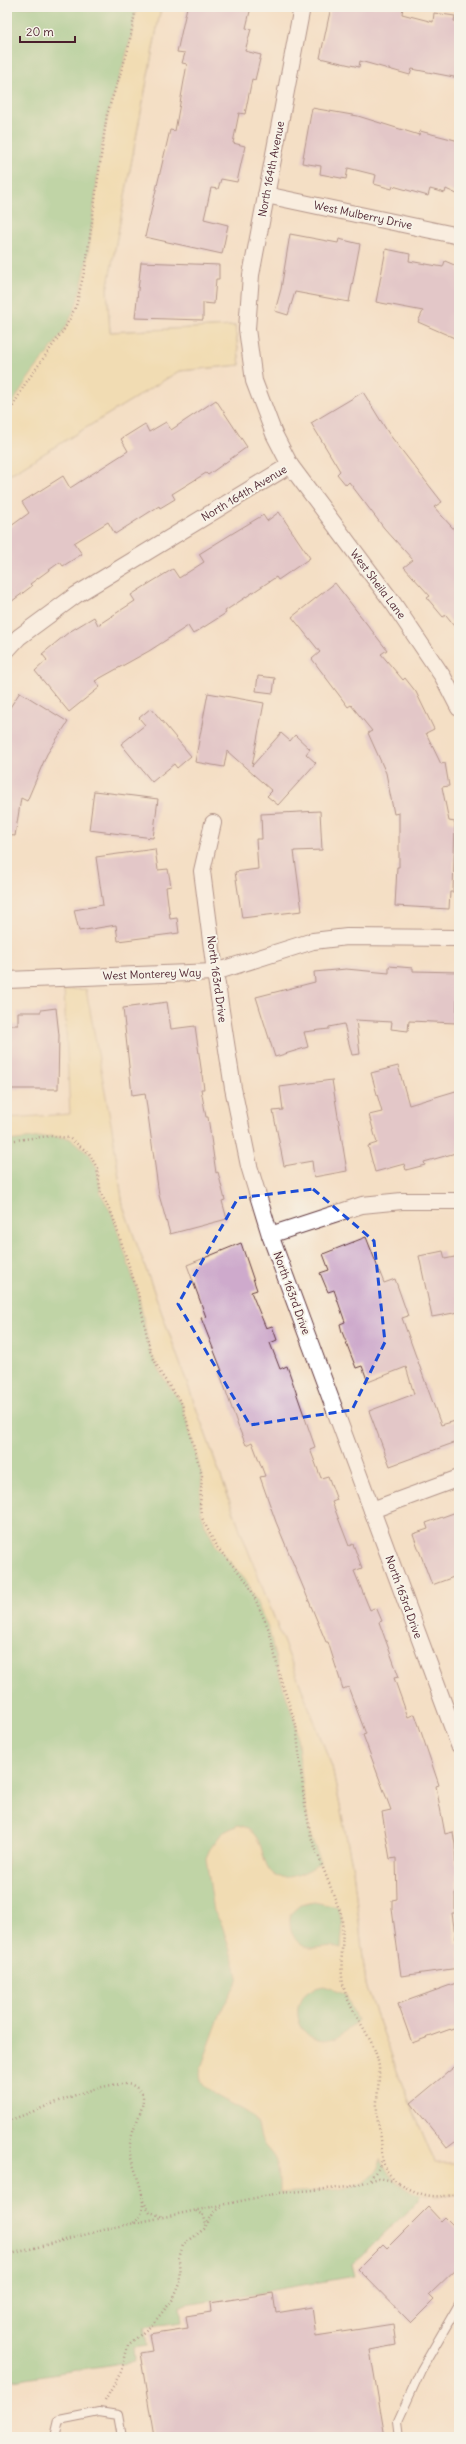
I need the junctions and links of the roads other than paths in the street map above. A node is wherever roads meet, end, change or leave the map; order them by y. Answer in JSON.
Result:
{"nodes":[{"id":1,"x":302,"y":7,"type":"edge"},
{"id":2,"x":266,"y":195,"type":"junction"},
{"id":3,"x":459,"y":236,"type":"edge"},
{"id":4,"x":290,"y":465,"type":"junction"},
{"id":5,"x":7,"y":650,"type":"edge"},
{"id":6,"x":459,"y":708,"type":"edge"},
{"id":7,"x":213,"y":823,"type":"dead end"},
{"id":8,"x":459,"y":938,"type":"edge"},
{"id":9,"x":216,"y":972,"type":"junction"},
{"id":10,"x":7,"y":980,"type":"edge"},
{"id":11,"x":459,"y":1201,"type":"edge"},
{"id":12,"x":270,"y":1235,"type":"junction"},
{"id":13,"x":459,"y":1478,"type":"edge"},
{"id":14,"x":372,"y":1510,"type":"junction"},
{"id":15,"x":459,"y":1745,"type":"edge"},
{"id":16,"x":459,"y":2304,"type":"edge"},
{"id":17,"x":55,"y":2437,"type":"edge"},
{"id":18,"x":122,"y":2437,"type":"edge"},
{"id":19,"x":400,"y":2437,"type":"edge"}],
"edges":[{"from":1,"to":2,"type":"street","name":"North 164th Avenue"},
{"from":2,"to":3,"type":"street","name":"West Mulberry Drive"},
{"from":2,"to":4,"type":"street","name":"North 164th Avenue"},
{"from":4,"to":5,"type":"street","name":"North 164th Avenue"},
{"from":4,"to":6,"type":"street","name":"West Sheila Lane"},
{"from":7,"to":9,"type":"street","name":"North 163rd Drive"},
{"from":8,"to":9,"type":"street","name":"West Monterey Way"},
{"from":9,"to":10,"type":"street","name":"West Monterey Way"},
{"from":9,"to":12,"type":"street","name":"North 163rd Drive"},
{"from":11,"to":12,"type":"street"},
{"from":12,"to":14,"type":"street","name":"North 163rd Drive"},
{"from":13,"to":14,"type":"street"},
{"from":14,"to":15,"type":"street","name":"North 163rd Drive"},
{"from":16,"to":19,"type":"lane"},
{"from":17,"to":18,"type":"lane"}]}
